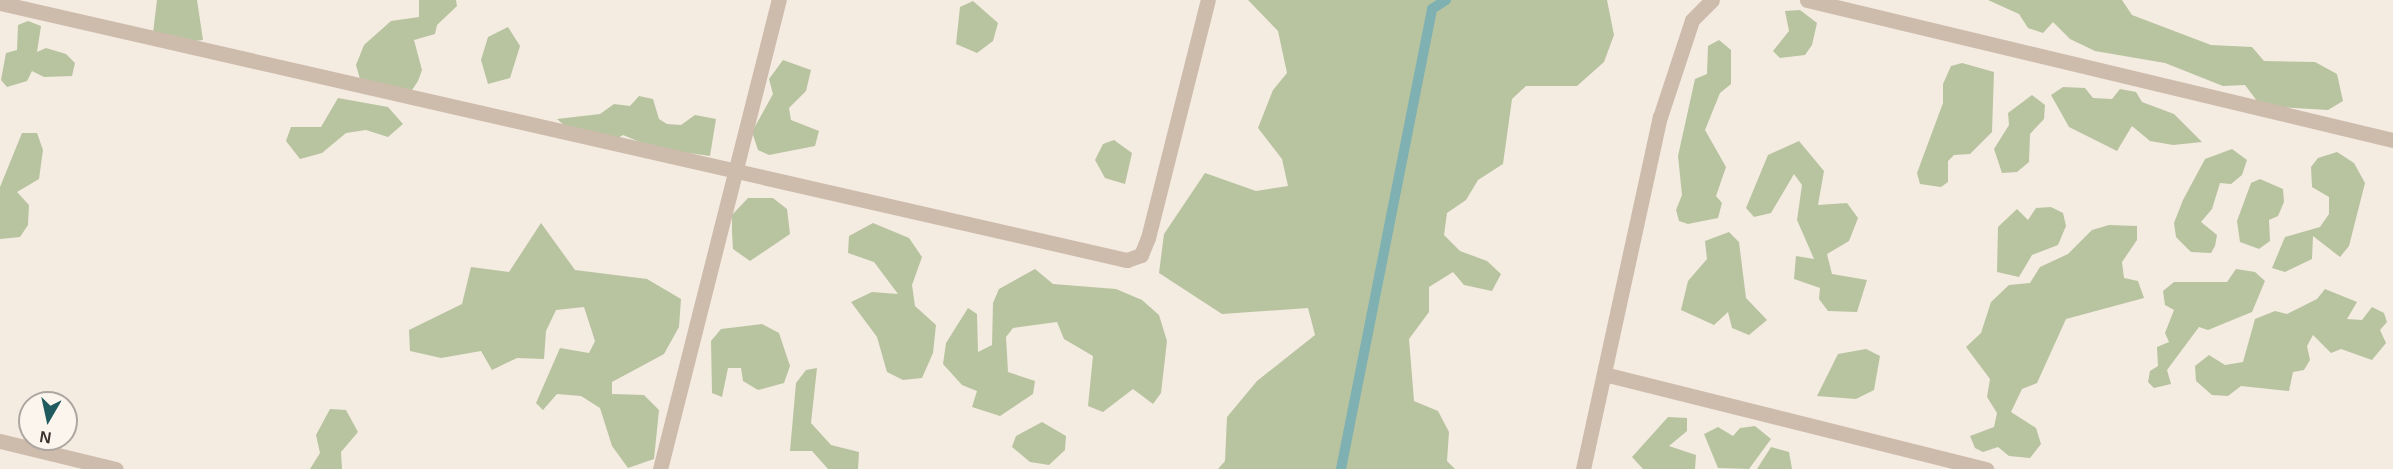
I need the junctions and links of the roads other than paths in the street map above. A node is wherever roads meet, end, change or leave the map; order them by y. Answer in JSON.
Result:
{"nodes":[{"id":1,"x":779,"y":0,"type":"edge"},
{"id":2,"x":1208,"y":0,"type":"edge"},
{"id":3,"x":1712,"y":0,"type":"edge"},
{"id":4,"x":1807,"y":0,"type":"edge"},
{"id":5,"x":0,"y":3,"type":"edge"},
{"id":6,"x":2393,"y":140,"type":"edge"},
{"id":7,"x":737,"y":173,"type":"junction"},
{"id":8,"x":1608,"y":375,"type":"junction"},
{"id":9,"x":0,"y":441,"type":"edge"},
{"id":10,"x":116,"y":469,"type":"edge"},
{"id":11,"x":660,"y":469,"type":"edge"},
{"id":12,"x":1583,"y":469,"type":"edge"},
{"id":13,"x":1986,"y":469,"type":"edge"}],
"edges":[{"from":1,"to":7,"type":"street"},
{"from":2,"to":7,"type":"street"},
{"from":3,"to":8,"type":"street"},
{"from":4,"to":6,"type":"street"},
{"from":5,"to":7,"type":"street"},
{"from":7,"to":11,"type":"street"},
{"from":8,"to":12,"type":"street"},
{"from":8,"to":13,"type":"street"},
{"from":9,"to":10,"type":"street"}]}
